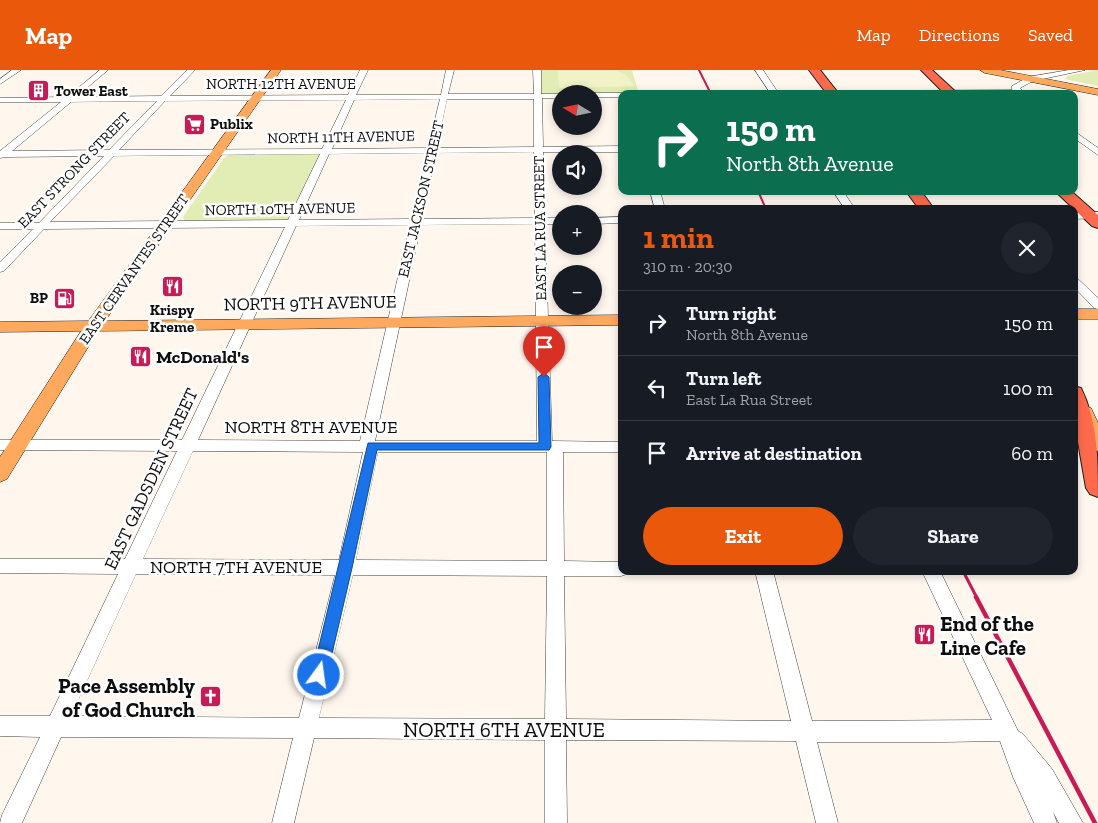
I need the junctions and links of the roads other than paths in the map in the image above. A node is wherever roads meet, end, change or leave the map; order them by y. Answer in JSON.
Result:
{"nodes":[{"id":1,"x":17,"y":70,"type":"edge"},
{"id":2,"x":104,"y":70,"type":"edge"},
{"id":3,"x":190,"y":70,"type":"edge"},
{"id":4,"x":276,"y":70,"type":"edge"},
{"id":5,"x":364,"y":70,"type":"edge"},
{"id":6,"x":450,"y":70,"type":"edge"},
{"id":7,"x":537,"y":70,"type":"edge"},
{"id":8,"x":759,"y":70,"type":"edge"},
{"id":9,"x":814,"y":70,"type":"edge"},
{"id":10,"x":926,"y":70,"type":"edge"},
{"id":11,"x":985,"y":70,"type":"edge"},
{"id":12,"x":1002,"y":70,"type":"edge"},
{"id":13,"x":1081,"y":70,"type":"edge"},
{"id":14,"x":1036,"y":78,"type":"junction"},
{"id":15,"x":0,"y":82,"type":"edge"},
{"id":16,"x":1098,"y":88,"type":"edge"},
{"id":17,"x":772,"y":90,"type":"edge"},
{"id":18,"x":830,"y":90,"type":"edge"},
{"id":19,"x":949,"y":90,"type":"edge"},
{"id":20,"x":1018,"y":90,"type":"edge"},
{"id":21,"x":1098,"y":92,"type":"edge"},
{"id":22,"x":602,"y":95,"type":"edge"},
{"id":23,"x":618,"y":95,"type":"edge"},
{"id":24,"x":444,"y":96,"type":"junction"},
{"id":25,"x":537,"y":96,"type":"junction"},
{"id":26,"x":552,"y":96,"type":"edge"},
{"id":27,"x":351,"y":97,"type":"junction"},
{"id":28,"x":163,"y":98,"type":"junction"},
{"id":29,"x":257,"y":98,"type":"junction"},
{"id":30,"x":69,"y":99,"type":"junction"},
{"id":31,"x":0,"y":100,"type":"edge"},
{"id":32,"x":1078,"y":137,"type":"edge"},
{"id":33,"x":1078,"y":145,"type":"edge"},
{"id":34,"x":1088,"y":145,"type":"junction"},
{"id":35,"x":618,"y":149,"type":"edge"},
{"id":36,"x":432,"y":150,"type":"junction"},
{"id":37,"x":539,"y":150,"type":"junction"},
{"id":38,"x":326,"y":151,"type":"junction"},
{"id":39,"x":218,"y":152,"type":"junction"},
{"id":40,"x":1098,"y":152,"type":"edge"},
{"id":41,"x":111,"y":153,"type":"junction"},
{"id":42,"x":1,"y":155,"type":"edge"},
{"id":43,"x":916,"y":195,"type":"edge"},
{"id":44,"x":1067,"y":195,"type":"edge"},
{"id":45,"x":925,"y":205,"type":"edge"},
{"id":46,"x":1078,"y":216,"type":"edge"},
{"id":47,"x":1095,"y":218,"type":"edge"},
{"id":48,"x":618,"y":220,"type":"edge"},
{"id":49,"x":540,"y":221,"type":"junction"},
{"id":50,"x":552,"y":221,"type":"edge"},
{"id":51,"x":602,"y":221,"type":"edge"},
{"id":52,"x":416,"y":222,"type":"junction"},
{"id":53,"x":292,"y":224,"type":"junction"},
{"id":54,"x":165,"y":225,"type":"junction"},
{"id":55,"x":0,"y":226,"type":"edge"},
{"id":56,"x":42,"y":226,"type":"junction"},
{"id":57,"x":0,"y":269,"type":"edge"},
{"id":58,"x":1078,"y":285,"type":"edge"},
{"id":59,"x":1098,"y":305,"type":"edge"},
{"id":60,"x":1078,"y":314,"type":"edge"},
{"id":61,"x":1098,"y":314,"type":"edge"},
{"id":62,"x":618,"y":320,"type":"edge"},
{"id":63,"x":543,"y":321,"type":"junction"},
{"id":64,"x":393,"y":322,"type":"junction"},
{"id":65,"x":244,"y":324,"type":"junction"},
{"id":66,"x":93,"y":326,"type":"junction"},
{"id":67,"x":0,"y":327,"type":"edge"},
{"id":68,"x":1078,"y":402,"type":"edge"},
{"id":69,"x":1098,"y":444,"type":"edge"},
{"id":70,"x":8,"y":445,"type":"edge"},
{"id":71,"x":188,"y":445,"type":"junction"},
{"id":72,"x":369,"y":446,"type":"junction"},
{"id":73,"x":550,"y":447,"type":"junction"},
{"id":74,"x":618,"y":447,"type":"edge"},
{"id":75,"x":0,"y":474,"type":"edge"},
{"id":76,"x":1098,"y":488,"type":"edge"},
{"id":77,"x":0,"y":566,"type":"edge"},
{"id":78,"x":130,"y":566,"type":"junction"},
{"id":79,"x":346,"y":568,"type":"junction"},
{"id":80,"x":556,"y":569,"type":"junction"},
{"id":81,"x":618,"y":569,"type":"edge"},
{"id":82,"x":765,"y":575,"type":"edge"},
{"id":83,"x":933,"y":575,"type":"edge"},
{"id":84,"x":0,"y":726,"type":"edge"},
{"id":85,"x":56,"y":726,"type":"junction"},
{"id":86,"x":306,"y":728,"type":"junction"},
{"id":87,"x":556,"y":730,"type":"junction"},
{"id":88,"x":1007,"y":730,"type":"junction"},
{"id":89,"x":804,"y":731,"type":"junction"},
{"id":90,"x":10,"y":823,"type":"edge"},
{"id":91,"x":283,"y":823,"type":"edge"},
{"id":92,"x":556,"y":823,"type":"edge"},
{"id":93,"x":827,"y":823,"type":"edge"},
{"id":94,"x":1046,"y":823,"type":"edge"},
{"id":95,"x":1072,"y":823,"type":"edge"}],
"edges":[{"from":1,"to":15,"type":"street"},
{"from":2,"to":30,"type":"street"},
{"from":3,"to":28,"type":"street","name":"EAST STRONG STREET"},
{"from":4,"to":29,"type":"main road","name":"EAST CERVANTES STREET"},
{"from":5,"to":27,"type":"street","name":"EAST GADSDEN STREET"},
{"from":6,"to":24,"type":"street","name":"EAST JACKSON STREET"},
{"from":7,"to":25,"type":"street","name":"EAST LA RUA STREET"},
{"from":8,"to":17,"type":"street"},
{"from":9,"to":18,"type":"highway"},
{"from":10,"to":19,"type":"highway"},
{"from":11,"to":14,"type":"main road"},
{"from":12,"to":14,"type":"main road"},
{"from":13,"to":14,"type":"street"},
{"from":14,"to":16,"type":"main road"},
{"from":14,"to":20,"type":"street"},
{"from":14,"to":21,"type":"main road"},
{"from":22,"to":23,"type":"street"},
{"from":24,"to":25,"type":"street","name":"NORTH 12TH AVENUE"},
{"from":24,"to":27,"type":"street","name":"NORTH 12TH AVENUE"},
{"from":24,"to":36,"type":"street","name":"EAST JACKSON STREET"},
{"from":25,"to":26,"type":"street","name":"NORTH 12TH AVENUE"},
{"from":25,"to":37,"type":"street","name":"EAST LA RUA STREET"},
{"from":27,"to":29,"type":"street","name":"NORTH 12TH AVENUE"},
{"from":27,"to":38,"type":"street","name":"EAST GADSDEN STREET"},
{"from":28,"to":29,"type":"street","name":"NORTH 12TH AVENUE"},
{"from":28,"to":30,"type":"street","name":"NORTH 12TH AVENUE"},
{"from":28,"to":41,"type":"street","name":"EAST STRONG STREET"},
{"from":29,"to":39,"type":"main road","name":"EAST CERVANTES STREET"},
{"from":30,"to":31,"type":"street","name":"NORTH 12TH AVENUE"},
{"from":30,"to":42,"type":"street"},
{"from":32,"to":34,"type":"street"},
{"from":33,"to":34,"type":"street"},
{"from":34,"to":40,"type":"street"},
{"from":35,"to":37,"type":"street","name":"NORTH 11TH AVENUE"},
{"from":36,"to":37,"type":"street","name":"NORTH 11TH AVENUE"},
{"from":36,"to":38,"type":"street","name":"NORTH 11TH AVENUE"},
{"from":36,"to":52,"type":"street","name":"EAST JACKSON STREET"},
{"from":37,"to":49,"type":"street","name":"EAST LA RUA STREET"},
{"from":38,"to":39,"type":"street","name":"NORTH 11TH AVENUE"},
{"from":38,"to":53,"type":"street","name":"EAST GADSDEN STREET"},
{"from":39,"to":41,"type":"street","name":"NORTH 11TH AVENUE"},
{"from":39,"to":54,"type":"main road","name":"EAST CERVANTES STREET"},
{"from":41,"to":42,"type":"street","name":"NORTH 11TH AVENUE"},
{"from":41,"to":56,"type":"street","name":"EAST STRONG STREET"},
{"from":43,"to":45,"type":"highway"},
{"from":44,"to":47,"type":"highway"},
{"from":46,"to":47,"type":"street"},
{"from":48,"to":51,"type":"street"},
{"from":49,"to":50,"type":"street","name":"NORTH 10TH AVENUE"},
{"from":49,"to":52,"type":"street","name":"NORTH 10TH AVENUE"},
{"from":49,"to":63,"type":"street","name":"EAST LA RUA STREET"},
{"from":52,"to":53,"type":"street","name":"NORTH 10TH AVENUE"},
{"from":52,"to":64,"type":"street","name":"EAST JACKSON STREET"},
{"from":53,"to":54,"type":"street","name":"NORTH 10TH AVENUE"},
{"from":53,"to":65,"type":"street","name":"EAST GADSDEN STREET"},
{"from":54,"to":56,"type":"street","name":"NORTH 10TH AVENUE"},
{"from":54,"to":66,"type":"main road","name":"EAST CERVANTES STREET"},
{"from":55,"to":56,"type":"street","name":"NORTH 10TH AVENUE"},
{"from":56,"to":57,"type":"street","name":"EAST STRONG STREET"},
{"from":58,"to":59,"type":"street"},
{"from":60,"to":61,"type":"main road"},
{"from":62,"to":63,"type":"main road","name":"NORTH 9TH AVENUE"},
{"from":63,"to":64,"type":"main road","name":"NORTH 9TH AVENUE"},
{"from":63,"to":73,"type":"street","name":"EAST LA RUA STREET"},
{"from":64,"to":65,"type":"main road","name":"NORTH 9TH AVENUE"},
{"from":64,"to":72,"type":"street","name":"EAST JACKSON STREET"},
{"from":65,"to":66,"type":"main road","name":"NORTH 9TH AVENUE"},
{"from":65,"to":71,"type":"street","name":"EAST GADSDEN STREET"},
{"from":66,"to":67,"type":"main road","name":"NORTH 9TH AVENUE"},
{"from":66,"to":70,"type":"main road","name":"EAST CERVANTES STREET"},
{"from":68,"to":69,"type":"main road"},
{"from":68,"to":76,"type":"highway"},
{"from":70,"to":71,"type":"street","name":"NORTH 8TH AVENUE"},
{"from":70,"to":75,"type":"main road","name":"EAST CERVANTES STREET"},
{"from":71,"to":72,"type":"street","name":"NORTH 8TH AVENUE"},
{"from":71,"to":78,"type":"street","name":"EAST GADSDEN STREET"},
{"from":72,"to":73,"type":"street","name":"NORTH 8TH AVENUE"},
{"from":72,"to":79,"type":"street","name":"EAST JACKSON STREET"},
{"from":73,"to":74,"type":"street","name":"NORTH 8TH AVENUE"},
{"from":73,"to":80,"type":"street","name":"EAST LA RUA STREET"},
{"from":77,"to":78,"type":"street","name":"NORTH 7TH AVENUE"},
{"from":78,"to":79,"type":"street","name":"NORTH 7TH AVENUE"},
{"from":78,"to":85,"type":"street","name":"EAST GADSDEN STREET"},
{"from":79,"to":80,"type":"street","name":"NORTH 7TH AVENUE"},
{"from":79,"to":86,"type":"street","name":"EAST JACKSON STREET"},
{"from":80,"to":81,"type":"street","name":"NORTH 7TH AVENUE"},
{"from":80,"to":87,"type":"street","name":"EAST LA RUA STREET"},
{"from":82,"to":89,"type":"street"},
{"from":83,"to":88,"type":"street"},
{"from":84,"to":85,"type":"street","name":"NORTH 6TH AVENUE"},
{"from":85,"to":86,"type":"street","name":"NORTH 6TH AVENUE"},
{"from":85,"to":90,"type":"street","name":"EAST GADSDEN STREET"},
{"from":86,"to":87,"type":"street","name":"NORTH 6TH AVENUE"},
{"from":86,"to":91,"type":"street","name":"EAST JACKSON STREET"},
{"from":87,"to":89,"type":"street","name":"NORTH 6TH AVENUE"},
{"from":87,"to":92,"type":"street","name":"EAST LA RUA STREET"},
{"from":88,"to":89,"type":"street","name":"NORTH 6TH AVENUE"},
{"from":88,"to":94,"type":"street"},
{"from":88,"to":95,"type":"street"},
{"from":89,"to":93,"type":"street"}]}
